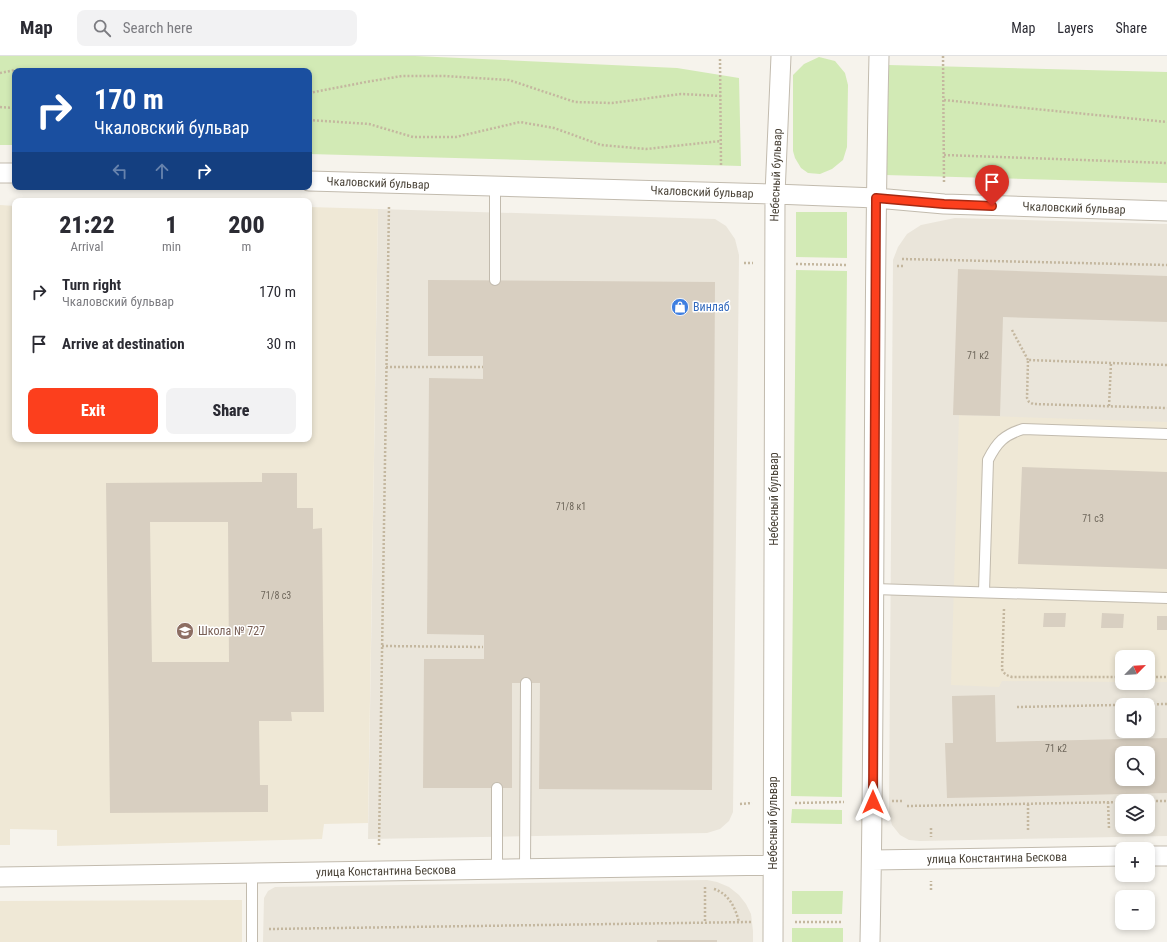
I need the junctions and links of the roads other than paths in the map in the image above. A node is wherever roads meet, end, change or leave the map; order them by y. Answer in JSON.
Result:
{"nodes":[{"id":1,"x":781,"y":56,"type":"edge"},
{"id":2,"x":879,"y":56,"type":"edge"},
{"id":3,"x":0,"y":173,"type":"edge"},
{"id":4,"x":12,"y":173,"type":"edge"},
{"id":5,"x":312,"y":181,"type":"edge"},
{"id":6,"x":495,"y":186,"type":"junction"},
{"id":7,"x":774,"y":194,"type":"junction"},
{"id":8,"x":876,"y":198,"type":"junction"},
{"id":9,"x":1167,"y":211,"type":"edge"},
{"id":10,"x":495,"y":280,"type":"dead end"},
{"id":11,"x":1167,"y":434,"type":"edge"},
{"id":12,"x":874,"y":589,"type":"junction"},
{"id":13,"x":984,"y":592,"type":"junction"},
{"id":14,"x":1167,"y":598,"type":"edge"},
{"id":15,"x":526,"y":683,"type":"dead end"},
{"id":16,"x":497,"y":788,"type":"dead end"},
{"id":17,"x":1115,"y":856,"type":"edge"},
{"id":18,"x":1155,"y":856,"type":"edge"},
{"id":19,"x":1167,"y":856,"type":"edge"},
{"id":20,"x":872,"y":860,"type":"junction"},
{"id":21,"x":773,"y":864,"type":"junction"},
{"id":22,"x":525,"y":868,"type":"junction"},
{"id":23,"x":497,"y":869,"type":"junction"},
{"id":24,"x":252,"y":873,"type":"junction"},
{"id":25,"x":0,"y":876,"type":"edge"},
{"id":26,"x":252,"y":942,"type":"edge"},
{"id":27,"x":773,"y":942,"type":"edge"},
{"id":28,"x":870,"y":942,"type":"edge"}],
"edges":[{"from":1,"to":7,"type":"street","name":"Небесный бульвар"},
{"from":2,"to":8,"type":"street"},
{"from":3,"to":4,"type":"street"},
{"from":5,"to":6,"type":"street","name":"Чкаловский бульвар"},
{"from":6,"to":7,"type":"street","name":"Чкаловский бульвар"},
{"from":6,"to":10,"type":"lane"},
{"from":7,"to":8,"type":"street","name":"Чкаловский бульвар"},
{"from":7,"to":21,"type":"street","name":"Небесный бульвар"},
{"from":8,"to":9,"type":"street","name":"Чкаловский бульвар"},
{"from":8,"to":12,"type":"street"},
{"from":11,"to":13,"type":"lane"},
{"from":12,"to":13,"type":"lane"},
{"from":12,"to":20,"type":"street"},
{"from":13,"to":14,"type":"lane"},
{"from":15,"to":22,"type":"lane"},
{"from":16,"to":23,"type":"lane"},
{"from":17,"to":20,"type":"street","name":"улица Константина Бескова"},
{"from":18,"to":19,"type":"street"},
{"from":20,"to":28,"type":"street"},
{"from":21,"to":22,"type":"street","name":"улица Константина Бескова"},
{"from":21,"to":27,"type":"street","name":"Небесный бульвар"},
{"from":22,"to":23,"type":"street","name":"улица Константина Бескова"},
{"from":23,"to":24,"type":"street","name":"улица Константина Бескова"},
{"from":24,"to":25,"type":"street","name":"улица Константина Бескова"},
{"from":24,"to":26,"type":"lane"}]}
